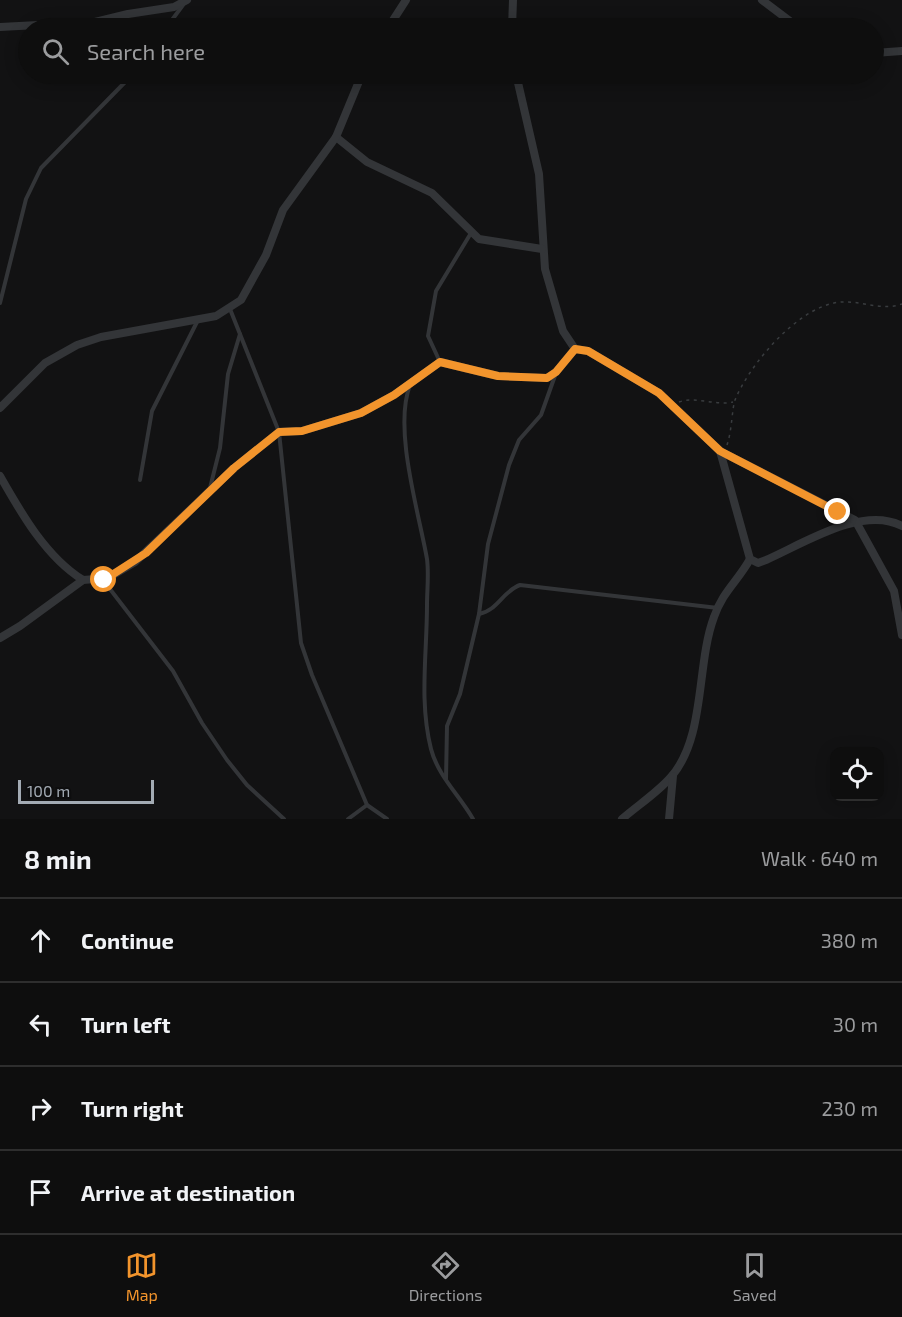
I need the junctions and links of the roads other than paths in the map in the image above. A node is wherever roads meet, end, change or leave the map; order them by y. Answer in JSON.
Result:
{"nodes":[{"id":1,"x":406,"y":0,"type":"edge"},
{"id":2,"x":513,"y":0,"type":"edge"},
{"id":3,"x":762,"y":0,"type":"edge"},
{"id":4,"x":186,"y":1,"type":"edge"},
{"id":5,"x":112,"y":18,"type":"edge"},
{"id":6,"x":173,"y":18,"type":"edge"},
{"id":7,"x":394,"y":18,"type":"edge"},
{"id":8,"x":512,"y":18,"type":"edge"},
{"id":9,"x":786,"y":18,"type":"edge"},
{"id":10,"x":18,"y":26,"type":"edge"},
{"id":11,"x":0,"y":27,"type":"edge"},
{"id":12,"x":902,"y":51,"type":"edge"},
{"id":13,"x":884,"y":52,"type":"edge"},
{"id":14,"x":123,"y":84,"type":"edge"},
{"id":15,"x":358,"y":84,"type":"edge"},
{"id":16,"x":518,"y":84,"type":"edge"},
{"id":17,"x":336,"y":137,"type":"junction"},
{"id":18,"x":471,"y":233,"type":"junction"},
{"id":19,"x":542,"y":249,"type":"junction"},
{"id":20,"x":0,"y":303,"type":"edge"},
{"id":21,"x":230,"y":309,"type":"junction"},
{"id":22,"x":198,"y":320,"type":"junction"},
{"id":23,"x":240,"y":334,"type":"junction"},
{"id":24,"x":575,"y":349,"type":"junction"},
{"id":25,"x":440,"y":362,"type":"junction"},
{"id":26,"x":556,"y":372,"type":"junction"},
{"id":27,"x":411,"y":381,"type":"junction"},
{"id":28,"x":0,"y":408,"type":"edge"},
{"id":29,"x":279,"y":432,"type":"junction"},
{"id":30,"x":720,"y":451,"type":"junction"},
{"id":31,"x":0,"y":476,"type":"edge"},
{"id":32,"x":140,"y":480,"type":"dead end"},
{"id":33,"x":209,"y":491,"type":"junction"},
{"id":34,"x":855,"y":520,"type":"junction"},
{"id":35,"x":902,"y":526,"type":"edge"},
{"id":36,"x":750,"y":559,"type":"junction"},
{"id":37,"x":83,"y":580,"type":"junction"},
{"id":38,"x":104,"y":580,"type":"junction"},
{"id":39,"x":718,"y":608,"type":"junction"},
{"id":40,"x":479,"y":614,"type":"junction"},
{"id":41,"x":902,"y":635,"type":"edge"},
{"id":42,"x":0,"y":638,"type":"edge"},
{"id":43,"x":673,"y":776,"type":"junction"},
{"id":44,"x":446,"y":780,"type":"junction"},
{"id":45,"x":367,"y":805,"type":"junction"},
{"id":46,"x":284,"y":819,"type":"edge"},
{"id":47,"x":348,"y":819,"type":"edge"},
{"id":48,"x":387,"y":819,"type":"edge"},
{"id":49,"x":473,"y":819,"type":"edge"},
{"id":50,"x":622,"y":819,"type":"edge"},
{"id":51,"x":669,"y":819,"type":"edge"}],
"edges":[{"from":1,"to":7,"type":"street"},
{"from":2,"to":8,"type":"street"},
{"from":3,"to":9,"type":"street"},
{"from":4,"to":5,"type":"street"},
{"from":4,"to":6,"type":"lane"},
{"from":10,"to":11,"type":"street"},
{"from":12,"to":13,"type":"street"},
{"from":14,"to":20,"type":"lane"},
{"from":15,"to":17,"type":"street"},
{"from":16,"to":19,"type":"street"},
{"from":17,"to":18,"type":"street"},
{"from":17,"to":21,"type":"street"},
{"from":18,"to":19,"type":"street"},
{"from":18,"to":25,"type":"lane"},
{"from":19,"to":24,"type":"street"},
{"from":21,"to":22,"type":"street"},
{"from":21,"to":23,"type":"lane"},
{"from":22,"to":28,"type":"street"},
{"from":22,"to":32,"type":"lane"},
{"from":23,"to":29,"type":"lane"},
{"from":23,"to":33,"type":"lane"},
{"from":24,"to":26,"type":"street"},
{"from":24,"to":30,"type":"street"},
{"from":25,"to":26,"type":"street"},
{"from":25,"to":27,"type":"street"},
{"from":26,"to":40,"type":"lane"},
{"from":27,"to":29,"type":"street"},
{"from":27,"to":44,"type":"lane"},
{"from":29,"to":33,"type":"street"},
{"from":29,"to":45,"type":"lane"},
{"from":30,"to":34,"type":"street"},
{"from":30,"to":36,"type":"street"},
{"from":31,"to":37,"type":"street"},
{"from":33,"to":38,"type":"street"},
{"from":34,"to":35,"type":"street"},
{"from":34,"to":36,"type":"street"},
{"from":34,"to":41,"type":"street"},
{"from":36,"to":39,"type":"street"},
{"from":37,"to":38,"type":"street"},
{"from":37,"to":42,"type":"street"},
{"from":38,"to":46,"type":"lane"},
{"from":39,"to":40,"type":"lane"},
{"from":39,"to":43,"type":"street"},
{"from":40,"to":44,"type":"lane"},
{"from":43,"to":50,"type":"street"},
{"from":43,"to":51,"type":"street"},
{"from":44,"to":49,"type":"lane"},
{"from":45,"to":47,"type":"lane"},
{"from":45,"to":48,"type":"lane"}]}
